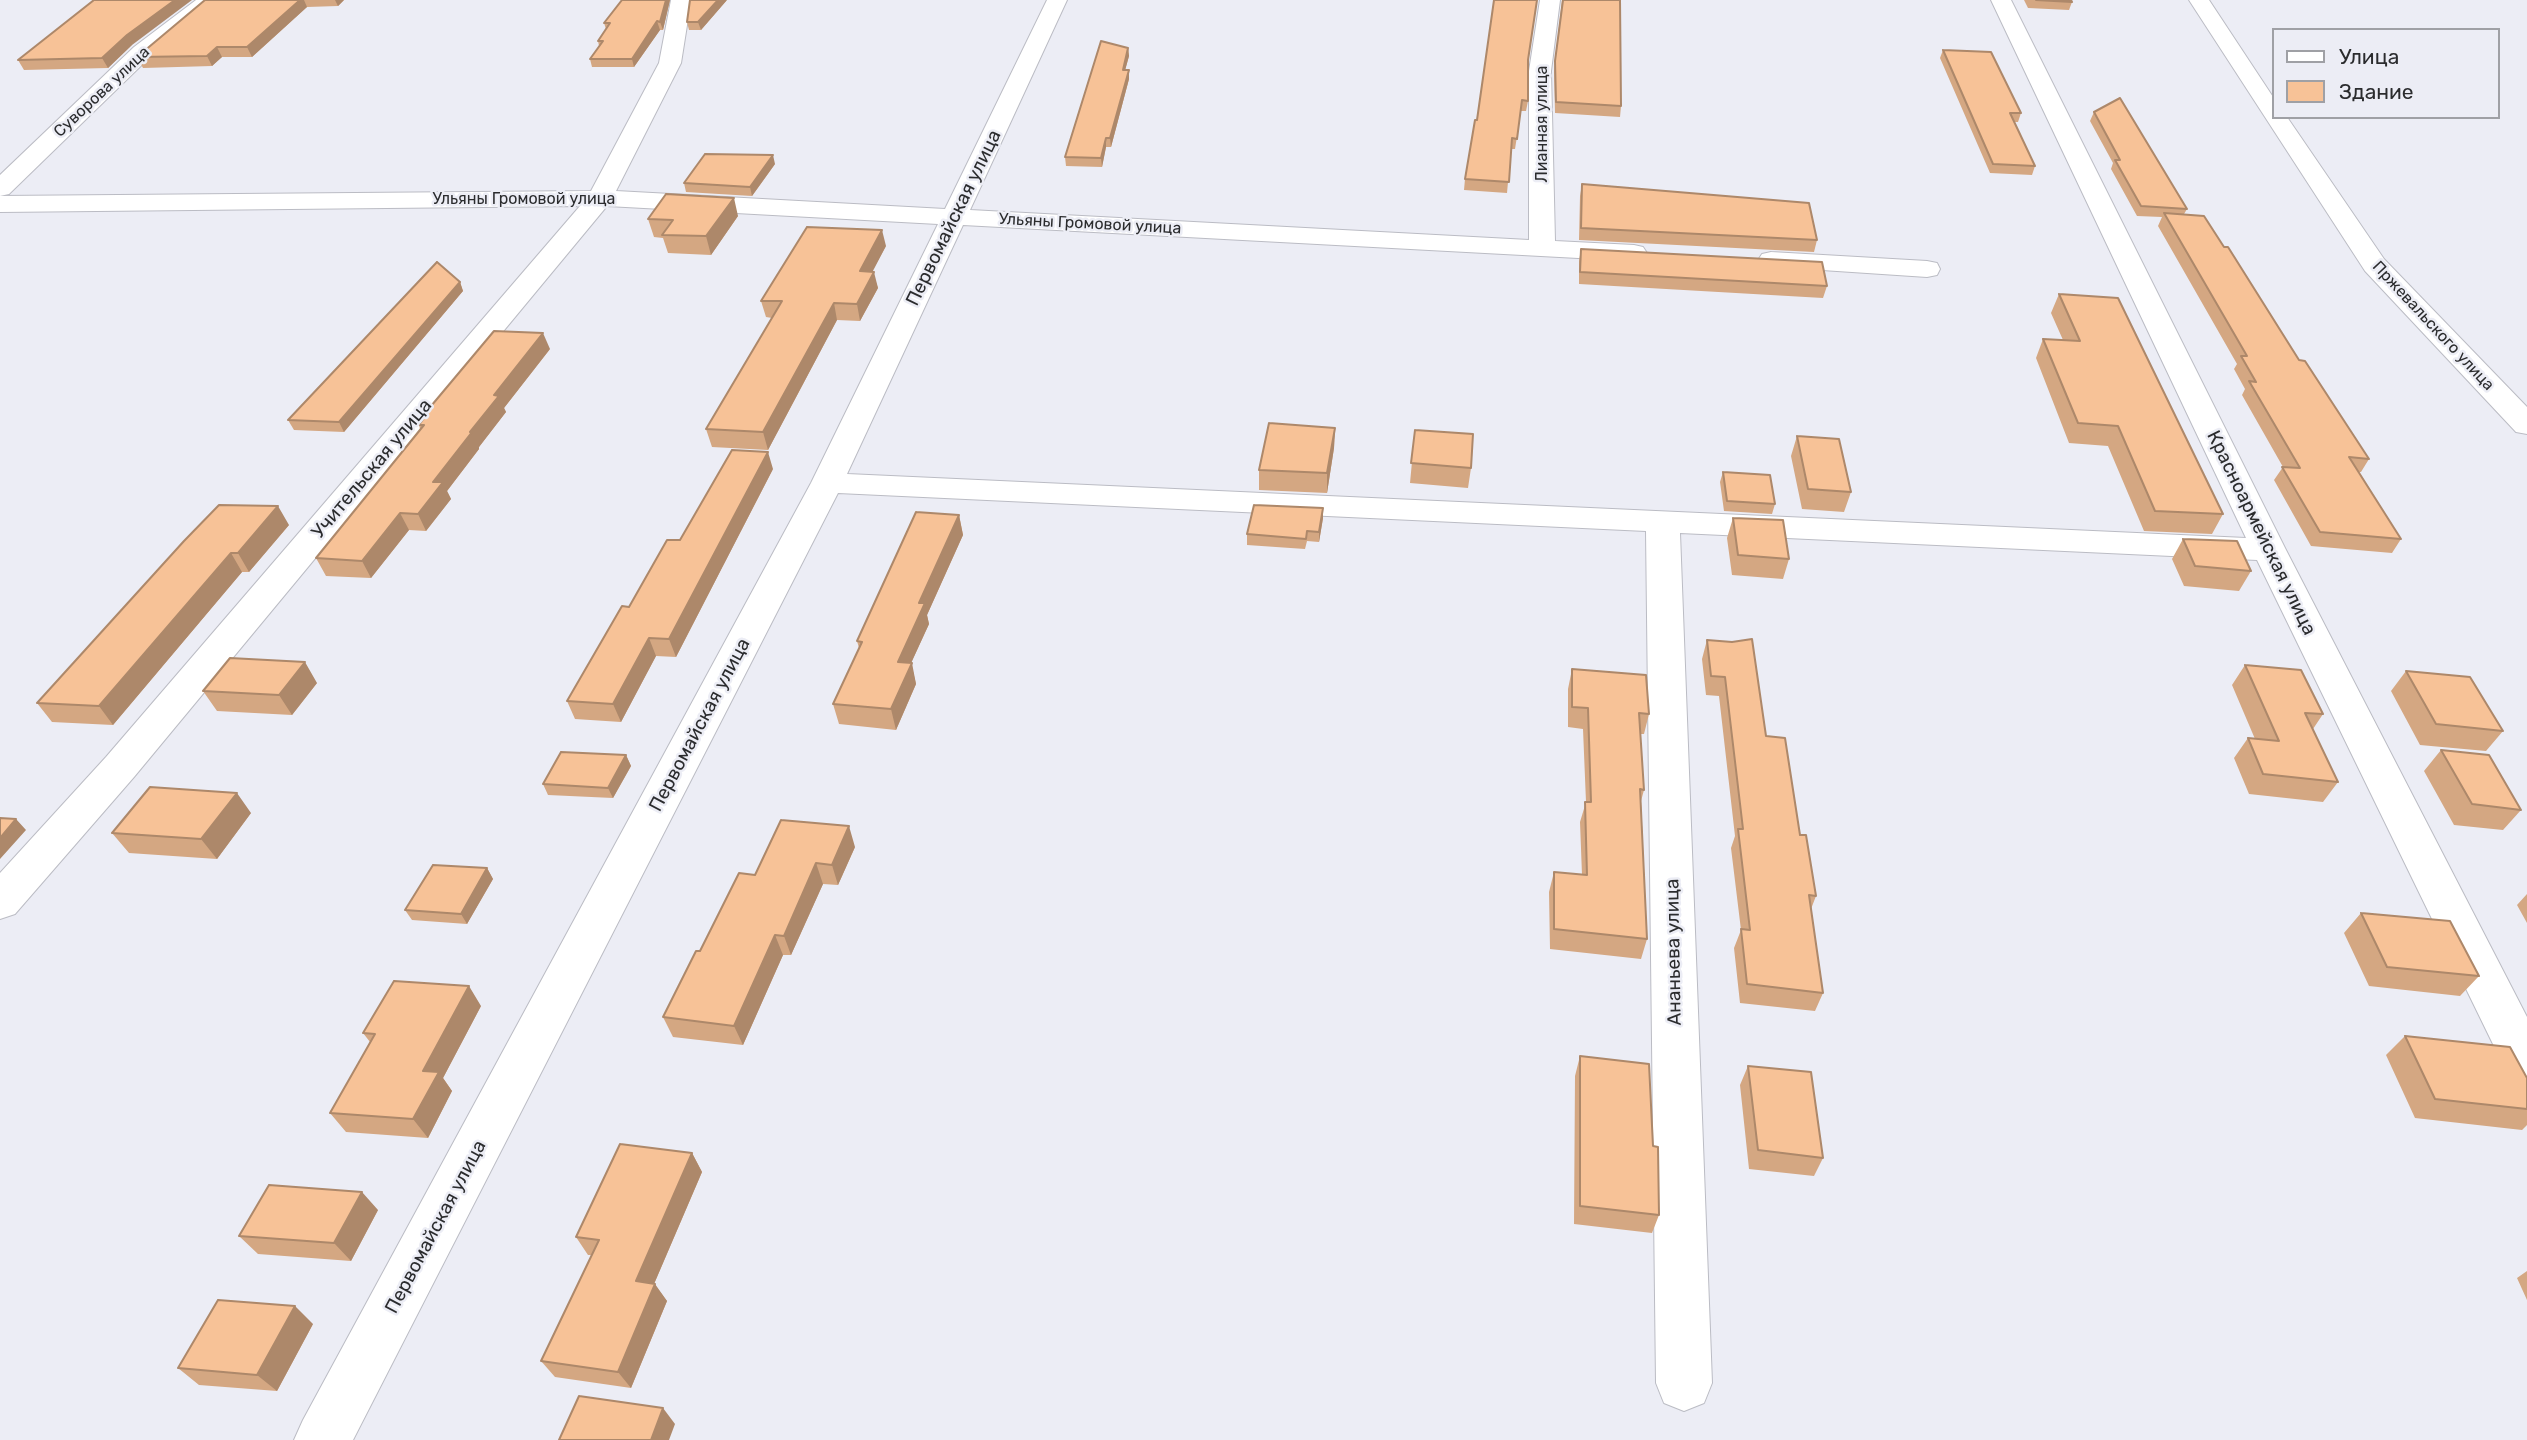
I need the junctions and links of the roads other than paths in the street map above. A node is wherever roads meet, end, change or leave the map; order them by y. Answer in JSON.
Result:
{"nodes":[{"id":1,"x":208,"y":0,"type":"edge"},
{"id":2,"x":681,"y":0,"type":"edge"},
{"id":3,"x":1057,"y":0,"type":"edge"},
{"id":4,"x":1550,"y":0,"type":"edge"},
{"id":5,"x":2001,"y":0,"type":"edge"},
{"id":6,"x":2199,"y":0,"type":"edge"},
{"id":7,"x":2272,"y":113,"type":"edge"},
{"id":8,"x":2276,"y":119,"type":"edge"},
{"id":9,"x":0,"y":189,"type":"edge"},
{"id":10,"x":600,"y":198,"type":"junction"},
{"id":11,"x":0,"y":204,"type":"edge"},
{"id":12,"x":954,"y":217,"type":"junction"},
{"id":13,"x":1542,"y":248,"type":"junction"},
{"id":14,"x":1652,"y":254,"type":"edge"},
{"id":15,"x":1748,"y":259,"type":"edge"},
{"id":16,"x":1927,"y":269,"type":"dead end"},
{"id":17,"x":2527,"y":425,"type":"edge"},
{"id":18,"x":827,"y":483,"type":"junction"},
{"id":19,"x":1663,"y":522,"type":"junction"},
{"id":20,"x":2269,"y":550,"type":"junction"},
{"id":21,"x":0,"y":902,"type":"edge"},
{"id":22,"x":2527,"y":1064,"type":"edge"},
{"id":23,"x":1684,"y":1382,"type":"dead end"},
{"id":24,"x":323,"y":1440,"type":"edge"}],
"edges":[{"from":1,"to":9,"type":"street","name":"Суворова улица"},
{"from":2,"to":10,"type":"street","name":"Учительская улица"},
{"from":3,"to":12,"type":"street","name":"Первомайская улица"},
{"from":4,"to":13,"type":"street","name":"Лианная улица"},
{"from":5,"to":20,"type":"street","name":"Красноармейская улица"},
{"from":6,"to":7,"type":"street","name":"Пржевальского улица"},
{"from":8,"to":17,"type":"street","name":"Пржевальского улица"},
{"from":10,"to":11,"type":"street","name":"Ульяны Громовой улица"},
{"from":10,"to":12,"type":"street","name":"Ульяны Громовой улица"},
{"from":10,"to":21,"type":"street","name":"Учительская улица"},
{"from":12,"to":13,"type":"street","name":"Ульяны Громовой улица"},
{"from":12,"to":18,"type":"street","name":"Первомайская улица"},
{"from":13,"to":14,"type":"street","name":"Ульяны Громовой улица"},
{"from":15,"to":16,"type":"street"},
{"from":18,"to":19,"type":"street"},
{"from":18,"to":24,"type":"street","name":"Первомайская улица"},
{"from":19,"to":20,"type":"street"},
{"from":19,"to":23,"type":"street","name":"Ананьева улица"},
{"from":20,"to":22,"type":"street","name":"Красноармейская улица"}]}
